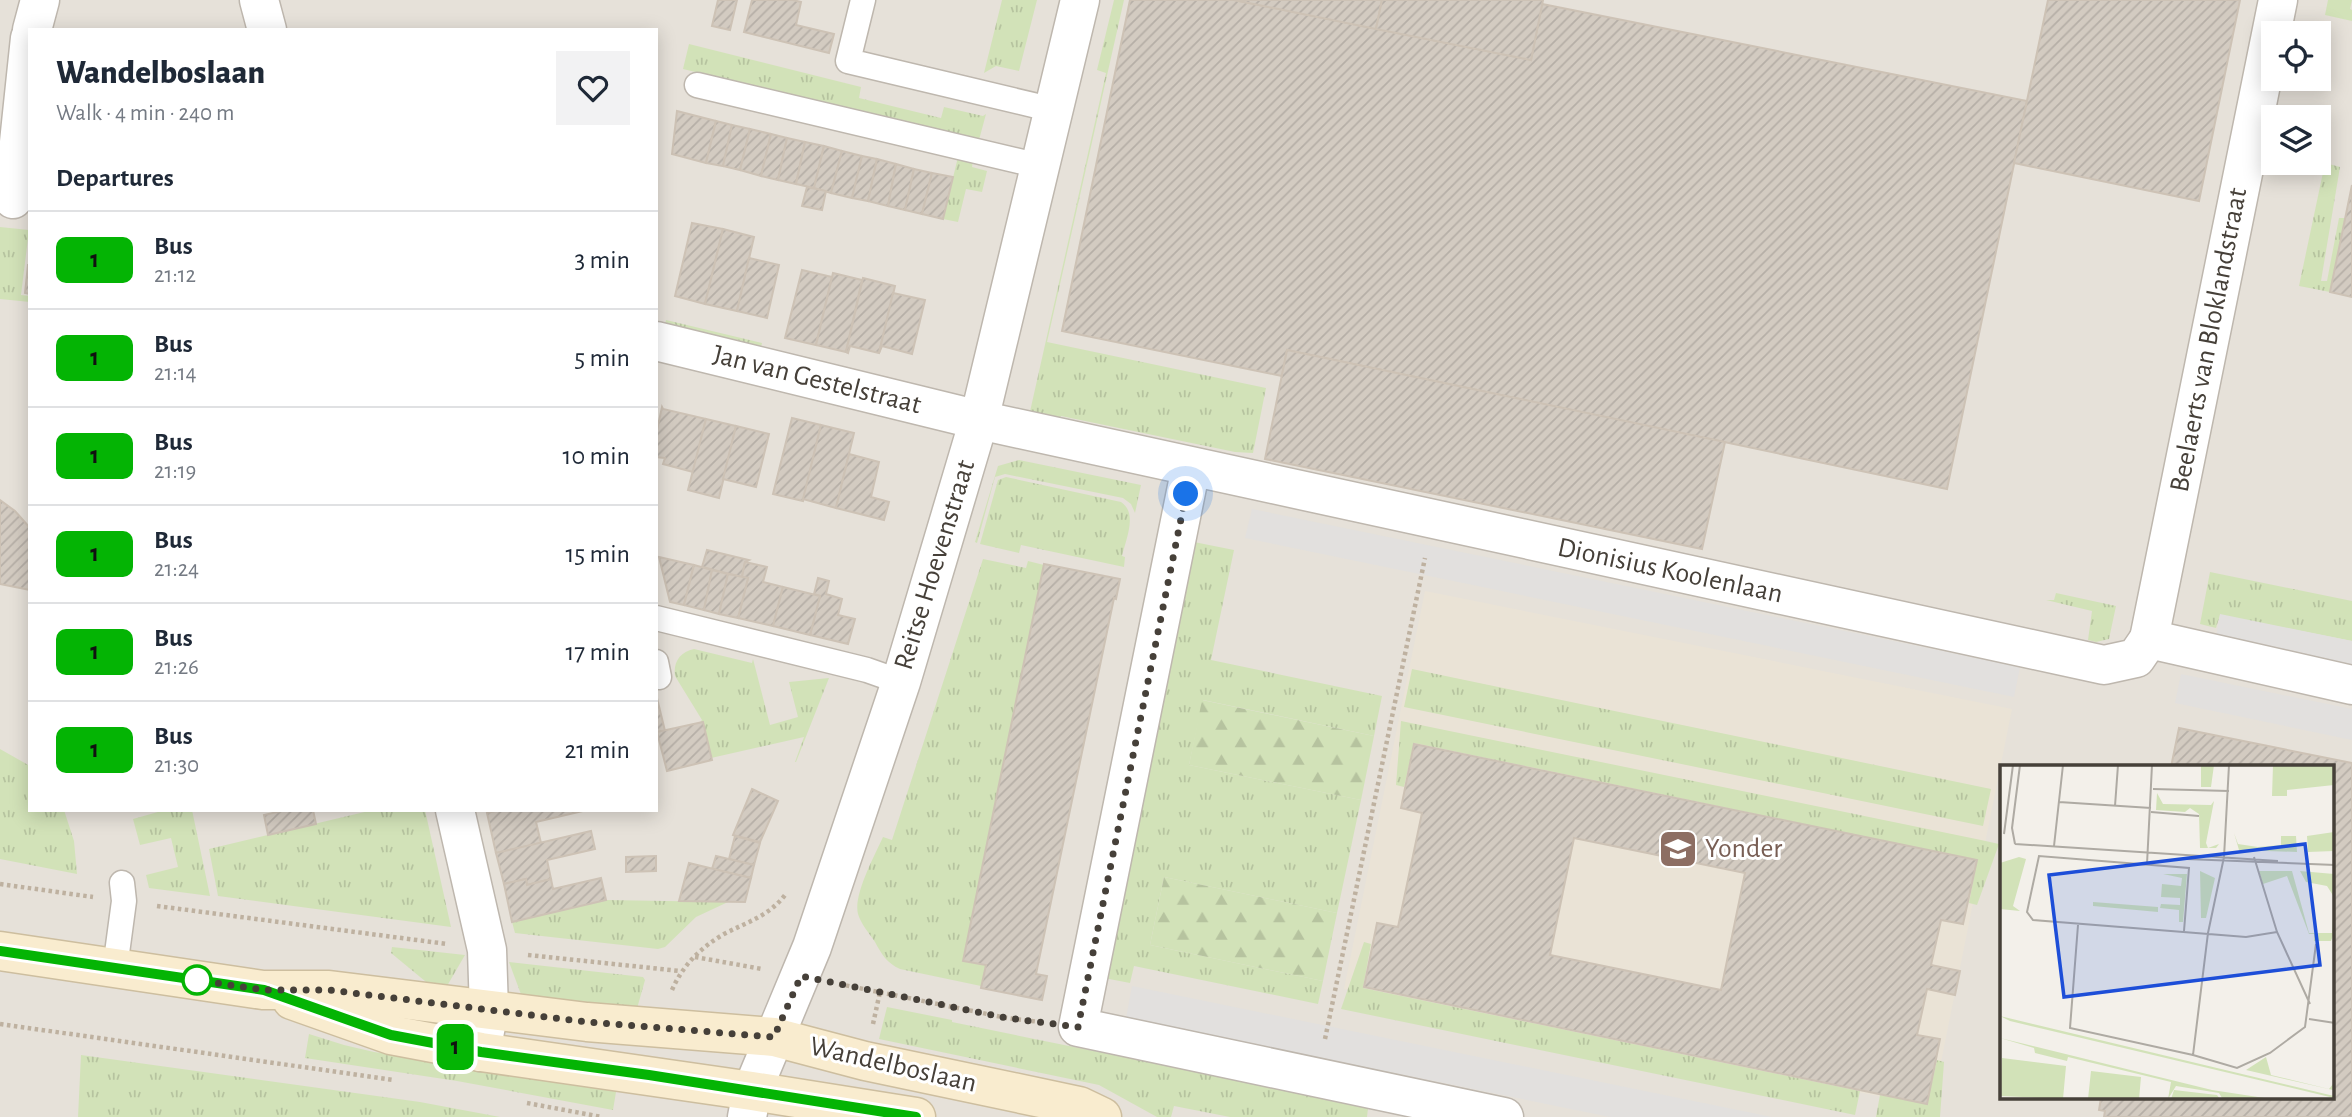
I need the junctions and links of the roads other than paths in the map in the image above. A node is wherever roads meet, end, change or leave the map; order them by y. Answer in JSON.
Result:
{"nodes":[{"id":1,"x":40,"y":0,"type":"edge"},
{"id":2,"x":259,"y":0,"type":"edge"},
{"id":3,"x":863,"y":0,"type":"edge"},
{"id":4,"x":1080,"y":0,"type":"edge"},
{"id":5,"x":2278,"y":0,"type":"edge"},
{"id":6,"x":0,"y":26,"type":"edge"},
{"id":7,"x":32,"y":28,"type":"edge"},
{"id":8,"x":266,"y":28,"type":"edge"},
{"id":9,"x":28,"y":33,"type":"edge"},
{"id":10,"x":28,"y":53,"type":"edge"},
{"id":11,"x":697,"y":85,"type":"dead end"},
{"id":12,"x":1054,"y":110,"type":"junction"},
{"id":13,"x":1040,"y":166,"type":"junction"},
{"id":14,"x":13,"y":199,"type":"dead end"},
{"id":15,"x":658,"y":341,"type":"edge"},
{"id":16,"x":979,"y":420,"type":"junction"},
{"id":17,"x":1191,"y":467,"type":"junction"},
{"id":18,"x":658,"y":618,"type":"edge"},
{"id":19,"x":2149,"y":639,"type":"junction"},
{"id":20,"x":901,"y":682,"type":"junction"},
{"id":21,"x":2352,"y":685,"type":"edge"},
{"id":22,"x":455,"y":812,"type":"edge"},
{"id":23,"x":123,"y":892,"type":"road end"},
{"id":24,"x":0,"y":951,"type":"edge"},
{"id":25,"x":115,"y":968,"type":"junction"},
{"id":26,"x":264,"y":990,"type":"junction"},
{"id":27,"x":489,"y":1010,"type":"junction"},
{"id":28,"x":774,"y":1037,"type":"junction"},
{"id":29,"x":481,"y":1052,"type":"junction"},
{"id":30,"x":749,"y":1104,"type":"edge"},
{"id":31,"x":1457,"y":1112,"type":"edge"},
{"id":32,"x":916,"y":1117,"type":"edge"},
{"id":33,"x":1102,"y":1117,"type":"edge"},
{"id":34,"x":1504,"y":1117,"type":"edge"}],
"edges":[{"from":1,"to":7,"type":"street"},
{"from":2,"to":8,"type":"street"},
{"from":3,"to":12,"type":"lane"},
{"from":4,"to":12,"type":"street","name":"Reitse Hoevenstraat"},
{"from":5,"to":19,"type":"street","name":"Beelaerts van Bloklandstraat"},
{"from":6,"to":9,"type":"street"},
{"from":10,"to":14,"type":"street"},
{"from":11,"to":13,"type":"lane"},
{"from":12,"to":13,"type":"street","name":"Reitse Hoevenstraat"},
{"from":13,"to":16,"type":"street","name":"Reitse Hoevenstraat"},
{"from":15,"to":16,"type":"street","name":"Jan van Gestelstraat"},
{"from":16,"to":17,"type":"street","name":"Dionisius Koolenlaan"},
{"from":16,"to":20,"type":"street","name":"Reitse Hoevenstraat"},
{"from":17,"to":19,"type":"street","name":"Dionisius Koolenlaan"},
{"from":17,"to":31,"type":"street"},
{"from":18,"to":20,"type":"lane"},
{"from":19,"to":21,"type":"street"},
{"from":20,"to":28,"type":"street","name":"Reitse Hoevenstraat"},
{"from":22,"to":27,"type":"street"},
{"from":23,"to":25,"type":"lane"},
{"from":24,"to":25,"type":"street","name":"Wandelboslaan"},
{"from":25,"to":26,"type":"street","name":"Wandelboslaan"},
{"from":26,"to":27,"type":"street","name":"Wandelboslaan"},
{"from":26,"to":29,"type":"street","name":"Wandelboslaan"},
{"from":27,"to":28,"type":"street","name":"Wandelboslaan"},
{"from":27,"to":29,"type":"street"},
{"from":28,"to":30,"type":"street","name":"Reitse Hoevenstraat"},
{"from":28,"to":33,"type":"street","name":"Wandelboslaan"},
{"from":29,"to":30,"type":"street","name":"Wandelboslaan"},
{"from":30,"to":32,"type":"street","name":"Wandelboslaan"},
{"from":31,"to":34,"type":"street"}]}
